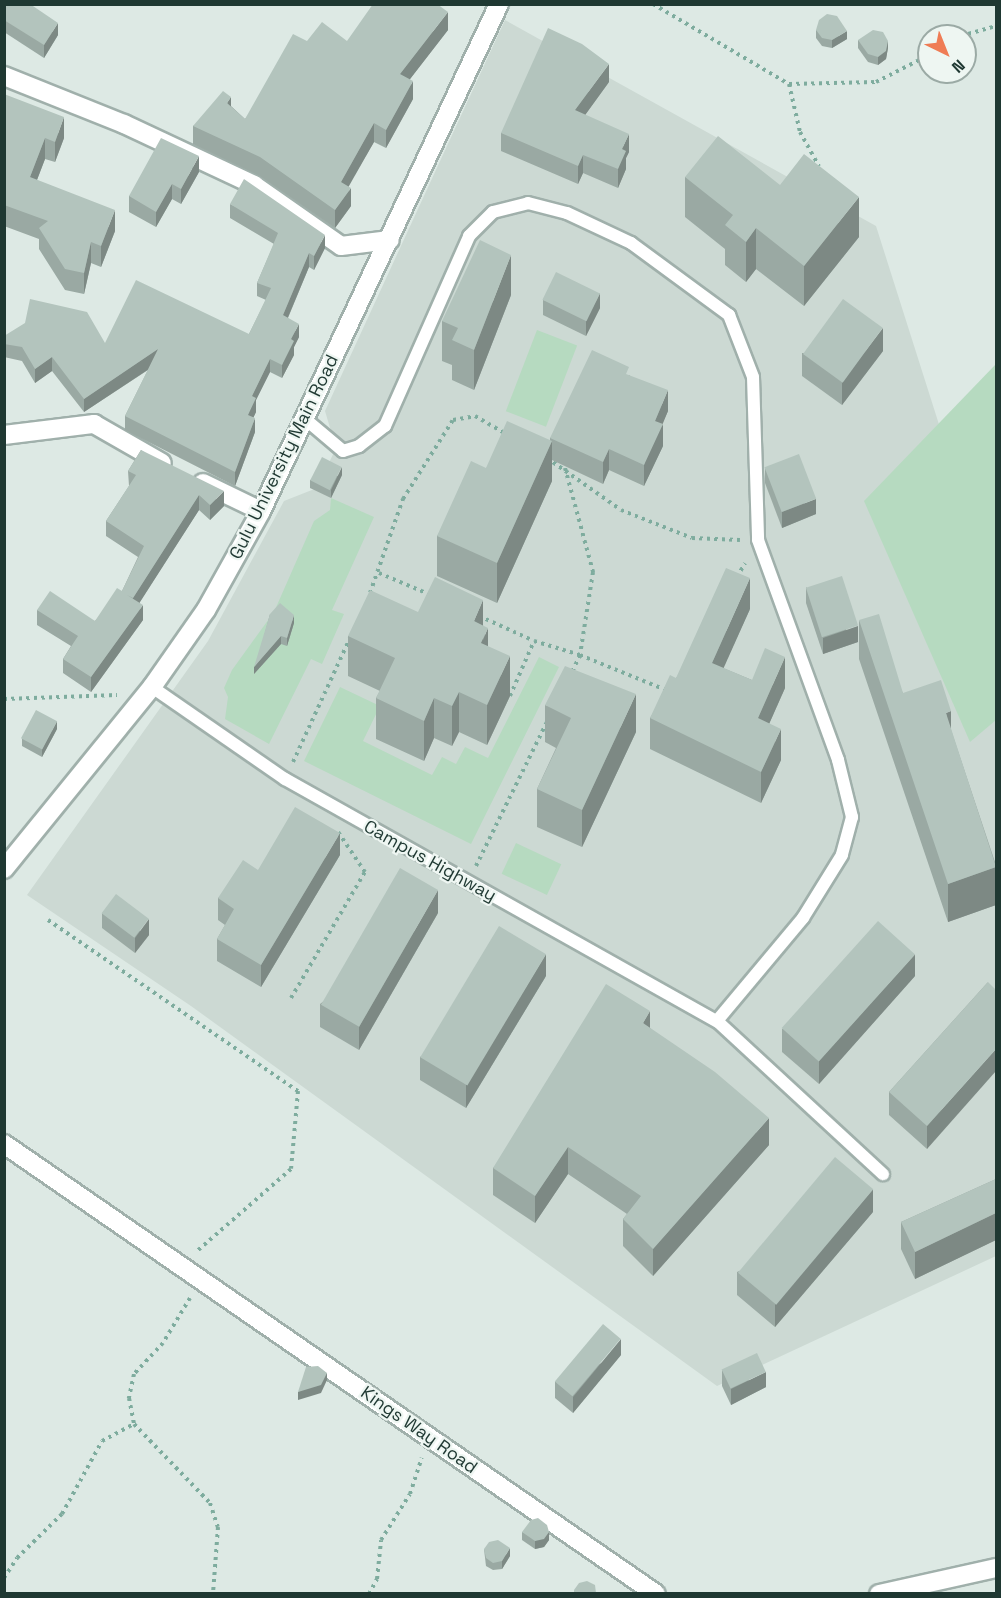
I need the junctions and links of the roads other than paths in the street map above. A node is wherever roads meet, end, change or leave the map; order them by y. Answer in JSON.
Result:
{"nodes":[{"id":1,"x":499,"y":4,"type":"edge"},
{"id":2,"x":4,"y":76,"type":"edge"},
{"id":3,"x":390,"y":240,"type":"junction"},
{"id":4,"x":304,"y":418,"type":"junction"},
{"id":5,"x":4,"y":435,"type":"edge"},
{"id":6,"x":261,"y":511,"type":"junction"},
{"id":7,"x":152,"y":687,"type":"junction"},
{"id":8,"x":4,"y":870,"type":"edge"},
{"id":9,"x":717,"y":1021,"type":"junction"},
{"id":10,"x":4,"y":1144,"type":"edge"},
{"id":11,"x":883,"y":1174,"type":"dead end"},
{"id":12,"x":996,"y":1568,"type":"edge"},
{"id":13,"x":656,"y":1593,"type":"edge"},
{"id":14,"x":879,"y":1593,"type":"edge"}],
"edges":[{"from":1,"to":3,"type":"street","name":"Gulu University Main Road"},
{"from":2,"to":3,"type":"street"},
{"from":3,"to":4,"type":"street","name":"Gulu University Main Road"},
{"from":4,"to":6,"type":"street","name":"Gulu University Main Road"},
{"from":4,"to":9,"type":"lane"},
{"from":5,"to":6,"type":"street"},
{"from":6,"to":7,"type":"street","name":"Gulu University Main Road"},
{"from":7,"to":8,"type":"street","name":"Gulu University Main Road"},
{"from":7,"to":9,"type":"lane","name":"Campus Highway"},
{"from":9,"to":11,"type":"lane","name":"Campus Highway"},
{"from":10,"to":13,"type":"street","name":"Kings Way Road"},
{"from":12,"to":14,"type":"street"}]}
